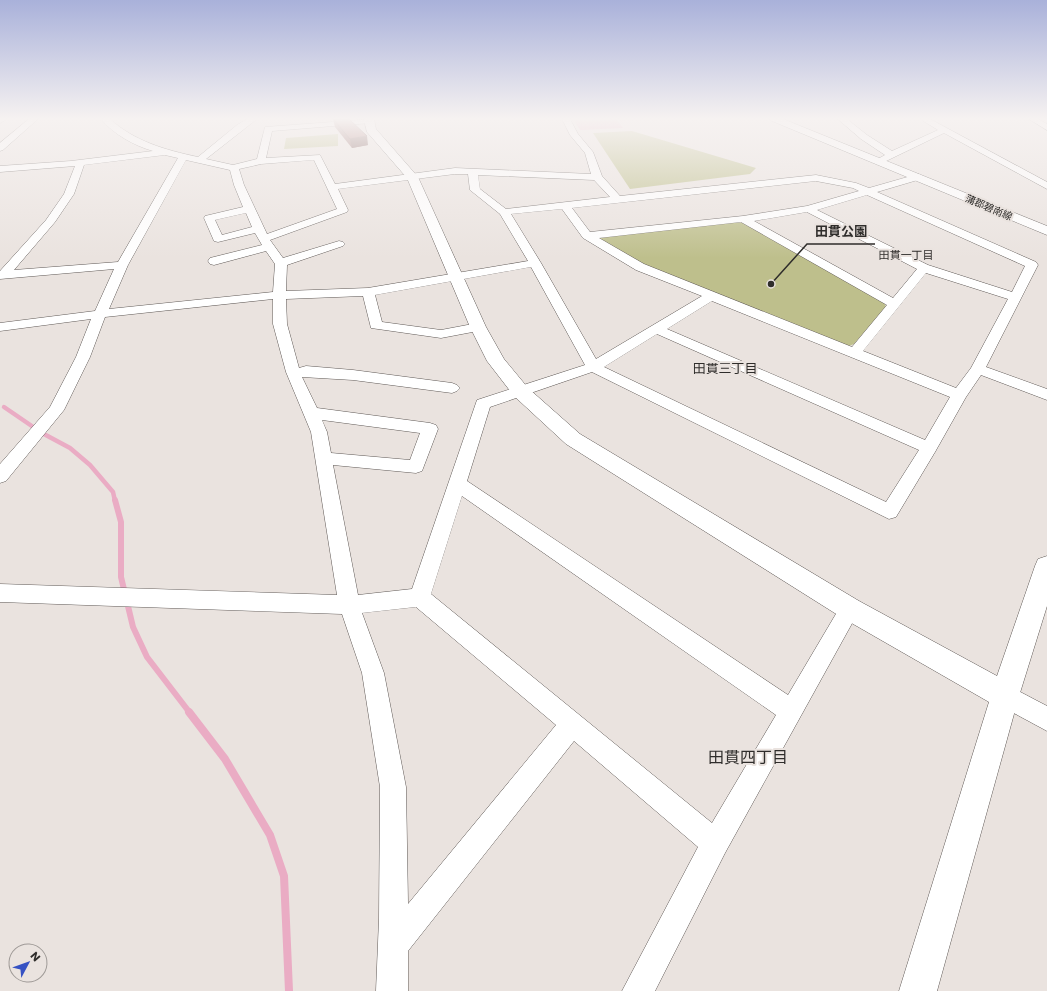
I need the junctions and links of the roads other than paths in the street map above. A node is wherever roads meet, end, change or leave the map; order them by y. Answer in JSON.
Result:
{"nodes":[{"id":1,"x":44,"y":165,"type":"edge"},
{"id":2,"x":81,"y":165,"type":"edge"},
{"id":3,"x":178,"y":165,"type":"edge"},
{"id":4,"x":221,"y":165,"type":"edge"},
{"id":5,"x":243,"y":165,"type":"edge"},
{"id":6,"x":321,"y":165,"type":"edge"},
{"id":7,"x":402,"y":165,"type":"edge"},
{"id":8,"x":593,"y":165,"type":"edge"},
{"id":9,"x":889,"y":165,"type":"edge"},
{"id":10,"x":1009,"y":165,"type":"edge"},
{"id":11,"x":232,"y":168,"type":"junction"},
{"id":12,"x":0,"y":169,"type":"edge"},
{"id":13,"x":473,"y":173,"type":"junction"},
{"id":14,"x":412,"y":177,"type":"junction"},
{"id":15,"x":597,"y":177,"type":"junction"},
{"id":16,"x":918,"y":177,"type":"junction"},
{"id":17,"x":1047,"y":186,"type":"edge"},
{"id":18,"x":333,"y":187,"type":"junction"},
{"id":19,"x":869,"y":191,"type":"junction"},
{"id":20,"x":618,"y":200,"type":"junction"},
{"id":21,"x":566,"y":206,"type":"junction"},
{"id":22,"x":808,"y":209,"type":"junction"},
{"id":23,"x":249,"y":210,"type":"junction"},
{"id":24,"x":504,"y":212,"type":"junction"},
{"id":25,"x":743,"y":219,"type":"junction"},
{"id":26,"x":259,"y":228,"type":"junction"},
{"id":27,"x":1047,"y":231,"type":"edge"},
{"id":28,"x":587,"y":236,"type":"junction"},
{"id":29,"x":267,"y":243,"type":"junction"},
{"id":30,"x":340,"y":244,"type":"dead end"},
{"id":31,"x":214,"y":261,"type":"dead end"},
{"id":32,"x":280,"y":263,"type":"junction"},
{"id":33,"x":535,"y":264,"type":"junction"},
{"id":34,"x":122,"y":265,"type":"junction"},
{"id":35,"x":924,"y":268,"type":"junction"},
{"id":36,"x":2,"y":275,"type":"edge"},
{"id":37,"x":455,"y":277,"type":"junction"},
{"id":38,"x":368,"y":292,"type":"junction"},
{"id":39,"x":278,"y":295,"type":"junction"},
{"id":40,"x":711,"y":296,"type":"junction"},
{"id":41,"x":1015,"y":297,"type":"junction"},
{"id":42,"x":895,"y":304,"type":"junction"},
{"id":43,"x":100,"y":314,"type":"junction"},
{"id":44,"x":0,"y":327,"type":"edge"},
{"id":45,"x":478,"y":327,"type":"junction"},
{"id":46,"x":656,"y":329,"type":"junction"},
{"id":47,"x":855,"y":352,"type":"junction"},
{"id":48,"x":593,"y":367,"type":"junction"},
{"id":49,"x":978,"y":368,"type":"junction"},
{"id":50,"x":294,"y":374,"type":"junction"},
{"id":51,"x":452,"y":388,"type":"dead end"},
{"id":52,"x":521,"y":392,"type":"junction"},
{"id":53,"x":959,"y":395,"type":"junction"},
{"id":54,"x":1047,"y":395,"type":"edge"},
{"id":55,"x":311,"y":413,"type":"junction"},
{"id":56,"x":929,"y":448,"type":"junction"},
{"id":57,"x":323,"y":458,"type":"junction"},
{"id":58,"x":0,"y":476,"type":"edge"},
{"id":59,"x":457,"y":484,"type":"junction"},
{"id":60,"x":1047,"y":566,"type":"edge"},
{"id":61,"x":0,"y":592,"type":"edge"},
{"id":62,"x":420,"y":597,"type":"junction"},
{"id":63,"x":349,"y":605,"type":"junction"},
{"id":64,"x":850,"y":609,"type":"junction"},
{"id":65,"x":1005,"y":696,"type":"junction"},
{"id":66,"x":791,"y":711,"type":"junction"},
{"id":67,"x":1047,"y":719,"type":"edge"},
{"id":68,"x":572,"y":724,"type":"junction"},
{"id":69,"x":715,"y":843,"type":"junction"},
{"id":70,"x":393,"y":946,"type":"junction"},
{"id":71,"x":392,"y":991,"type":"edge"},
{"id":72,"x":638,"y":991,"type":"edge"},
{"id":73,"x":918,"y":991,"type":"edge"}],
"edges":[{"from":1,"to":12,"type":"street"},
{"from":2,"to":36,"type":"street"},
{"from":3,"to":34,"type":"street"},
{"from":4,"to":11,"type":"street"},
{"from":5,"to":11,"type":"street"},
{"from":6,"to":18,"type":"street"},
{"from":7,"to":14,"type":"street"},
{"from":8,"to":15,"type":"street"},
{"from":9,"to":16,"type":"street","name":"蒲郡碧南線"},
{"from":10,"to":17,"type":"street"},
{"from":11,"to":23,"type":"street"},
{"from":13,"to":14,"type":"street"},
{"from":13,"to":15,"type":"street"},
{"from":13,"to":24,"type":"street"},
{"from":14,"to":18,"type":"street"},
{"from":14,"to":37,"type":"street"},
{"from":15,"to":20,"type":"street"},
{"from":16,"to":19,"type":"street"},
{"from":16,"to":27,"type":"street","name":"蒲郡碧南線"},
{"from":18,"to":29,"type":"street"},
{"from":19,"to":20,"type":"street"},
{"from":19,"to":22,"type":"street"},
{"from":19,"to":41,"type":"street"},
{"from":20,"to":21,"type":"street"},
{"from":21,"to":24,"type":"street"},
{"from":21,"to":28,"type":"street"},
{"from":22,"to":25,"type":"street"},
{"from":22,"to":35,"type":"street"},
{"from":23,"to":26,"type":"street"},
{"from":23,"to":26,"type":"street"},
{"from":24,"to":33,"type":"street"},
{"from":25,"to":28,"type":"street"},
{"from":25,"to":42,"type":"street"},
{"from":26,"to":29,"type":"street"},
{"from":28,"to":40,"type":"street"},
{"from":29,"to":31,"type":"street"},
{"from":29,"to":32,"type":"street"},
{"from":30,"to":32,"type":"street"},
{"from":32,"to":39,"type":"street"},
{"from":33,"to":37,"type":"street"},
{"from":33,"to":48,"type":"street"},
{"from":34,"to":36,"type":"street"},
{"from":34,"to":43,"type":"street"},
{"from":35,"to":41,"type":"street"},
{"from":35,"to":42,"type":"street"},
{"from":37,"to":38,"type":"street"},
{"from":37,"to":45,"type":"street"},
{"from":38,"to":39,"type":"street"},
{"from":38,"to":45,"type":"street"},
{"from":39,"to":43,"type":"street"},
{"from":39,"to":50,"type":"street"},
{"from":40,"to":46,"type":"street"},
{"from":40,"to":47,"type":"street"},
{"from":41,"to":49,"type":"street"},
{"from":42,"to":47,"type":"street"},
{"from":43,"to":44,"type":"street"},
{"from":43,"to":58,"type":"street"},
{"from":45,"to":52,"type":"street"},
{"from":46,"to":48,"type":"street"},
{"from":46,"to":56,"type":"street"},
{"from":47,"to":53,"type":"street"},
{"from":48,"to":52,"type":"street"},
{"from":48,"to":56,"type":"street"},
{"from":49,"to":53,"type":"street"},
{"from":49,"to":54,"type":"street"},
{"from":50,"to":51,"type":"street"},
{"from":50,"to":55,"type":"street"},
{"from":52,"to":59,"type":"street"},
{"from":52,"to":64,"type":"street"},
{"from":53,"to":56,"type":"street"},
{"from":55,"to":57,"type":"street"},
{"from":55,"to":57,"type":"street"},
{"from":57,"to":63,"type":"street"},
{"from":59,"to":62,"type":"street"},
{"from":59,"to":66,"type":"street"},
{"from":60,"to":65,"type":"street"},
{"from":61,"to":63,"type":"street"},
{"from":62,"to":63,"type":"street"},
{"from":62,"to":68,"type":"street"},
{"from":63,"to":70,"type":"street"},
{"from":64,"to":65,"type":"street"},
{"from":64,"to":66,"type":"street"},
{"from":65,"to":67,"type":"street"},
{"from":65,"to":73,"type":"street"},
{"from":66,"to":69,"type":"street"},
{"from":68,"to":69,"type":"street"},
{"from":68,"to":70,"type":"street"},
{"from":69,"to":72,"type":"street"},
{"from":70,"to":71,"type":"street"}]}
